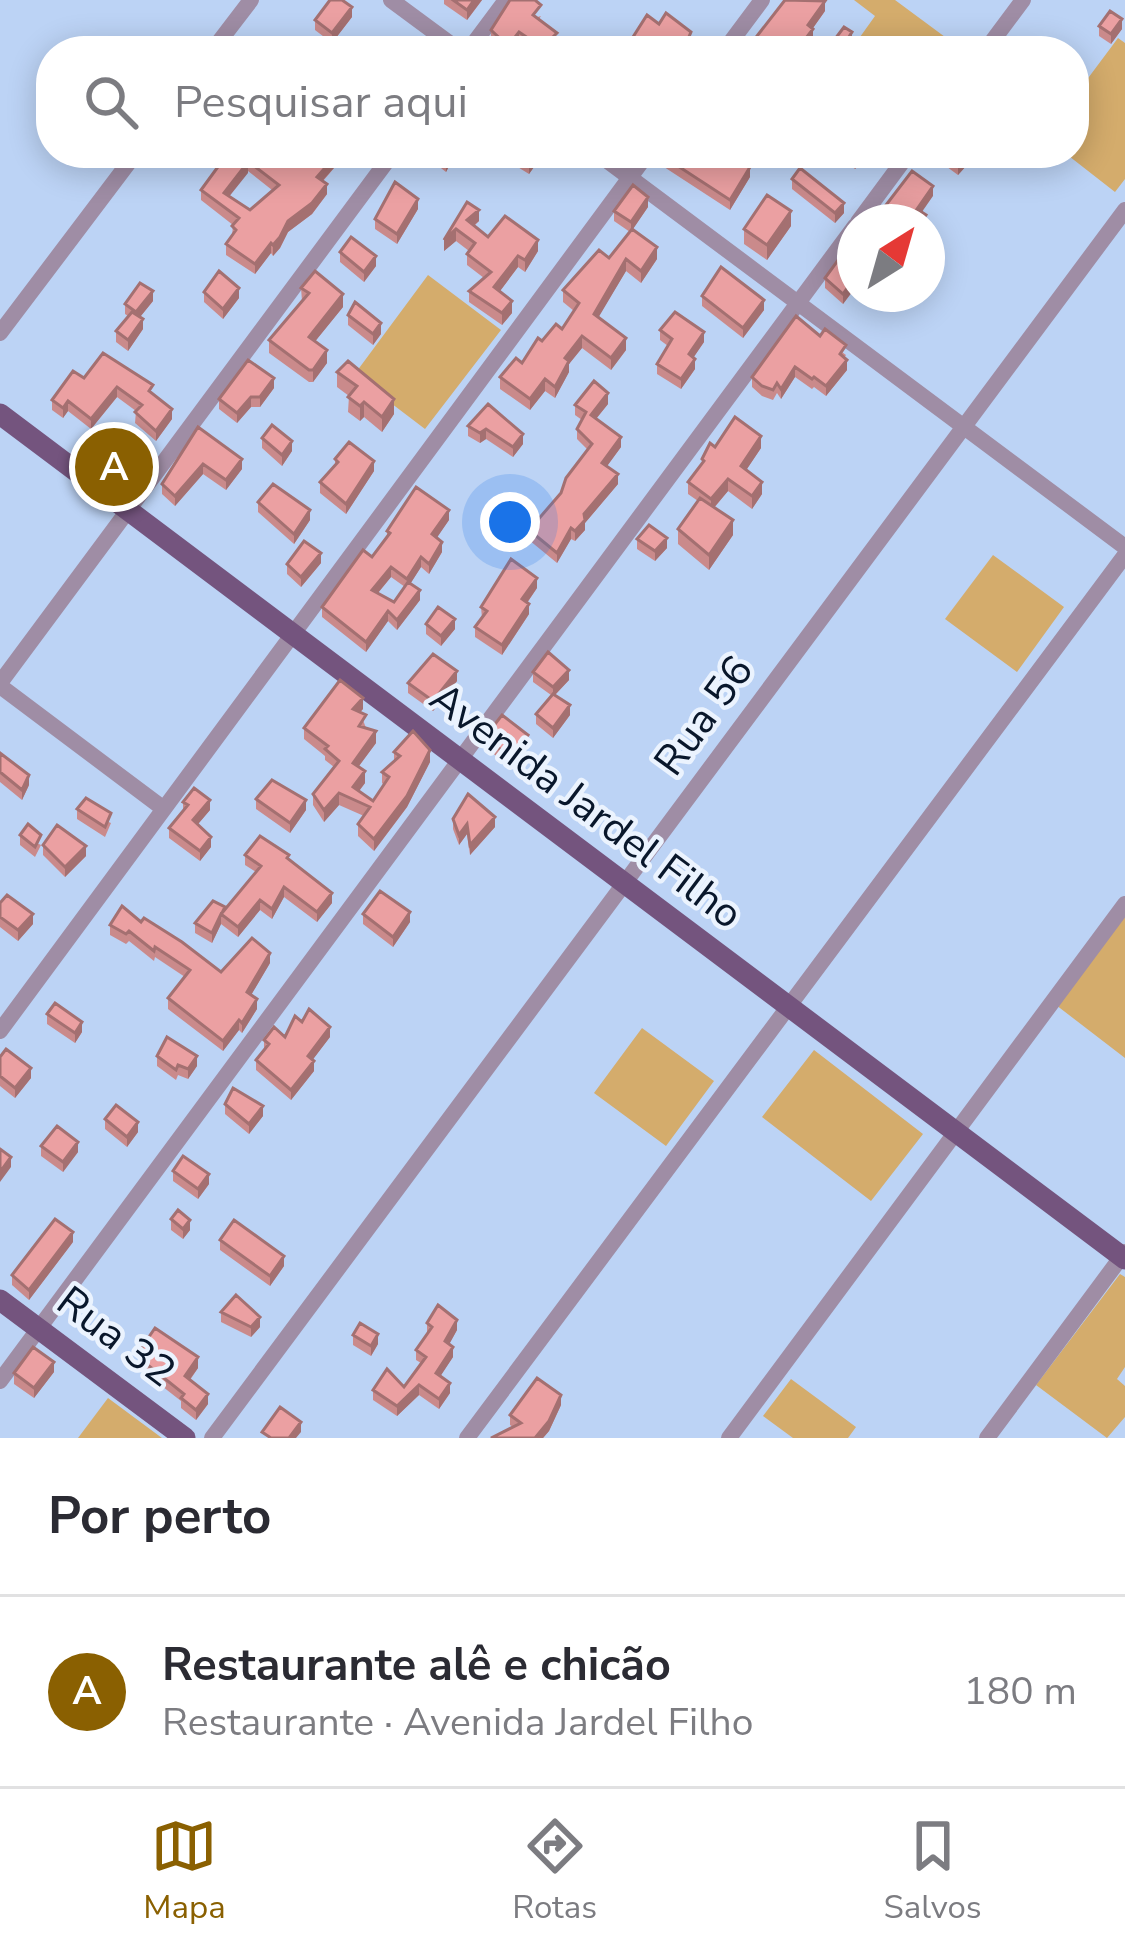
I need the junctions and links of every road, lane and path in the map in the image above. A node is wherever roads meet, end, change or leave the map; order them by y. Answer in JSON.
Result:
{"nodes":[{"id":1,"x":251,"y":0,"type":"edge"},
{"id":2,"x":391,"y":0,"type":"edge"},
{"id":3,"x":506,"y":0,"type":"edge"},
{"id":4,"x":762,"y":0,"type":"edge"},
{"id":5,"x":1023,"y":0,"type":"edge"},
{"id":6,"x":223,"y":36,"type":"edge"},
{"id":7,"x":443,"y":36,"type":"edge"},
{"id":8,"x":476,"y":36,"type":"edge"},
{"id":9,"x":735,"y":36,"type":"edge"},
{"id":10,"x":996,"y":36,"type":"edge"},
{"id":11,"x":125,"y":168,"type":"edge"},
{"id":12,"x":382,"y":168,"type":"edge"},
{"id":13,"x":616,"y":168,"type":"edge"},
{"id":14,"x":637,"y":168,"type":"edge"},
{"id":15,"x":898,"y":168,"type":"edge"},
{"id":16,"x":629,"y":178,"type":"junction"},
{"id":17,"x":871,"y":204,"type":"edge"},
{"id":18,"x":1125,"y":211,"type":"edge"},
{"id":19,"x":837,"y":249,"type":"edge"},
{"id":20,"x":797,"y":303,"type":"junction"},
{"id":21,"x":0,"y":333,"type":"edge"},
{"id":22,"x":0,"y":414,"type":"edge"},
{"id":23,"x":963,"y":426,"type":"junction"},
{"id":24,"x":129,"y":511,"type":"junction"},
{"id":25,"x":1125,"y":551,"type":"edge"},
{"id":26,"x":294,"y":633,"type":"junction"},
{"id":27,"x":0,"y":685,"type":"edge"},
{"id":28,"x":460,"y":760,"type":"junction"},
{"id":29,"x":164,"y":808,"type":"junction"},
{"id":30,"x":624,"y":884,"type":"junction"},
{"id":31,"x":1125,"y":904,"type":"edge"},
{"id":32,"x":791,"y":1008,"type":"junction"},
{"id":33,"x":0,"y":1030,"type":"edge"},
{"id":34,"x":957,"y":1131,"type":"junction"},
{"id":35,"x":1124,"y":1256,"type":"edge"},
{"id":36,"x":0,"y":1300,"type":"edge"},
{"id":37,"x":40,"y":1326,"type":"junction"},
{"id":38,"x":0,"y":1381,"type":"edge"},
{"id":39,"x":185,"y":1438,"type":"edge"},
{"id":40,"x":212,"y":1438,"type":"edge"},
{"id":41,"x":467,"y":1438,"type":"edge"},
{"id":42,"x":730,"y":1438,"type":"edge"},
{"id":43,"x":987,"y":1438,"type":"edge"}],
"edges":[{"from":1,"to":6,"type":"street"},
{"from":2,"to":7,"type":"street"},
{"from":3,"to":8,"type":"street"},
{"from":4,"to":9,"type":"street"},
{"from":5,"to":10,"type":"street"},
{"from":11,"to":21,"type":"street"},
{"from":12,"to":24,"type":"street"},
{"from":13,"to":16,"type":"street"},
{"from":14,"to":16,"type":"street"},
{"from":15,"to":17,"type":"street"},
{"from":16,"to":20,"type":"street"},
{"from":16,"to":26,"type":"street"},
{"from":18,"to":23,"type":"street","name":"Rua 56"},
{"from":19,"to":20,"type":"street"},
{"from":20,"to":23,"type":"street"},
{"from":20,"to":28,"type":"street"},
{"from":22,"to":24,"type":"main road","name":"Avenida Jardel Filho"},
{"from":23,"to":25,"type":"street"},
{"from":23,"to":30,"type":"street","name":"Rua 56"},
{"from":24,"to":26,"type":"main road","name":"Avenida Jardel Filho"},
{"from":24,"to":27,"type":"street"},
{"from":25,"to":32,"type":"street"},
{"from":26,"to":28,"type":"main road","name":"Avenida Jardel Filho"},
{"from":26,"to":29,"type":"street"},
{"from":27,"to":29,"type":"street"},
{"from":28,"to":30,"type":"main road","name":"Avenida Jardel Filho"},
{"from":28,"to":37,"type":"street"},
{"from":29,"to":33,"type":"street"},
{"from":30,"to":32,"type":"main road","name":"Avenida Jardel Filho"},
{"from":30,"to":40,"type":"street","name":"Rua 56"},
{"from":31,"to":34,"type":"street"},
{"from":32,"to":34,"type":"main road","name":"Avenida Jardel Filho"},
{"from":32,"to":41,"type":"street"},
{"from":34,"to":35,"type":"main road","name":"Avenida Jardel Filho"},
{"from":34,"to":42,"type":"street"},
{"from":35,"to":43,"type":"street"},
{"from":36,"to":37,"type":"main road","name":"Rua 32"},
{"from":37,"to":38,"type":"street"},
{"from":37,"to":39,"type":"main road","name":"Rua 32"}]}
